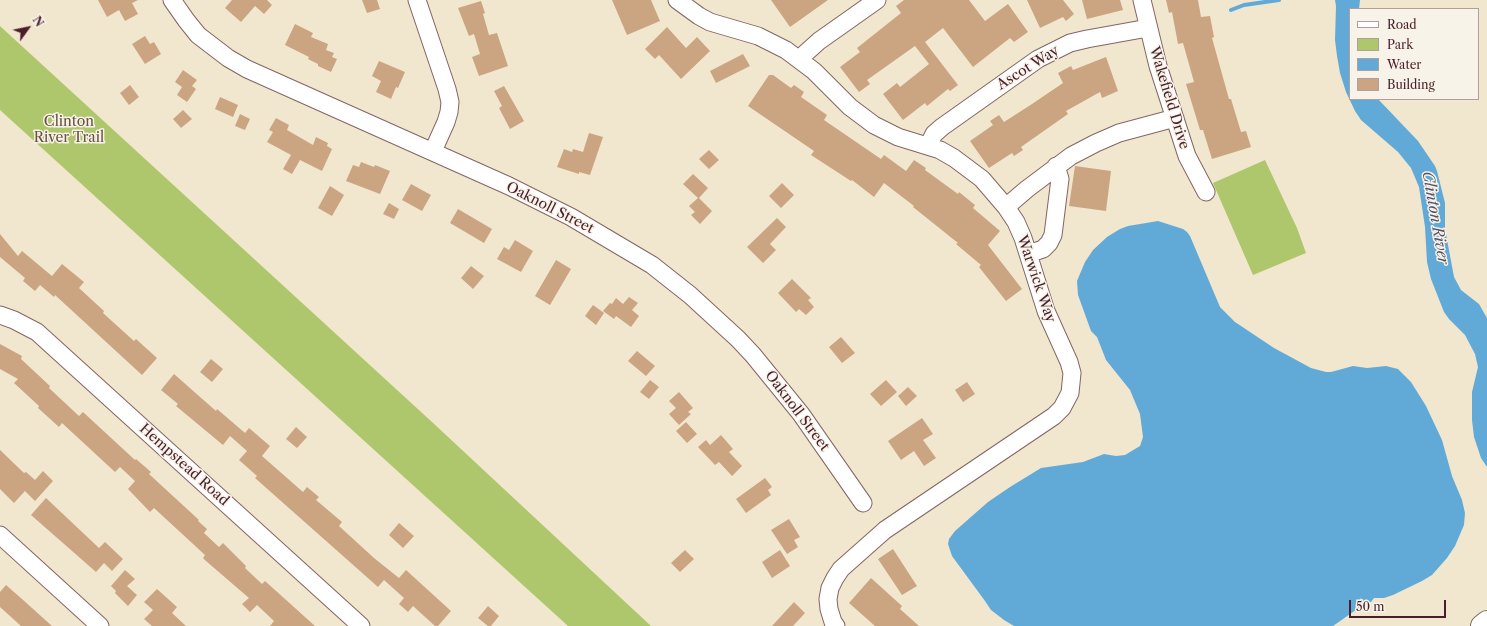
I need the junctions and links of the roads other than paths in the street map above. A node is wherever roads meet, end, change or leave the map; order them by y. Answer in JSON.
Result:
{"nodes":[{"id":1,"x":172,"y":0,"type":"edge"},
{"id":2,"x":417,"y":0,"type":"edge"},
{"id":3,"x":677,"y":0,"type":"edge"},
{"id":4,"x":877,"y":0,"type":"edge"},
{"id":5,"x":1142,"y":0,"type":"edge"},
{"id":6,"x":1148,"y":28,"type":"junction"},
{"id":7,"x":799,"y":59,"type":"junction"},
{"id":8,"x":1175,"y":118,"type":"junction"},
{"id":9,"x":928,"y":146,"type":"junction"},
{"id":10,"x":433,"y":151,"type":"junction"},
{"id":11,"x":1056,"y":166,"type":"junction"},
{"id":12,"x":1206,"y":192,"type":"dead end"},
{"id":13,"x":1006,"y":207,"type":"junction"},
{"id":14,"x":1028,"y":254,"type":"junction"},
{"id":15,"x":0,"y":315,"type":"edge"},
{"id":16,"x":863,"y":503,"type":"dead end"},
{"id":17,"x":0,"y":535,"type":"edge"},
{"id":18,"x":1487,"y":622,"type":"edge"},
{"id":19,"x":100,"y":626,"type":"edge"},
{"id":20,"x":362,"y":626,"type":"edge"},
{"id":21,"x":836,"y":626,"type":"edge"},
{"id":22,"x":1482,"y":626,"type":"edge"}],
"edges":[{"from":1,"to":10,"type":"street","name":"Oaknoll Street"},
{"from":2,"to":10,"type":"street"},
{"from":3,"to":7,"type":"street","name":"Warwick Way"},
{"from":4,"to":7,"type":"street"},
{"from":5,"to":6,"type":"street","name":"Wakefield Drive"},
{"from":6,"to":8,"type":"street","name":"Wakefield Drive"},
{"from":6,"to":9,"type":"street","name":"Ascot Way"},
{"from":7,"to":9,"type":"street","name":"Warwick Way"},
{"from":8,"to":11,"type":"street"},
{"from":8,"to":12,"type":"street","name":"Wakefield Drive"},
{"from":9,"to":13,"type":"street","name":"Warwick Way"},
{"from":10,"to":16,"type":"street","name":"Oaknoll Street"},
{"from":11,"to":13,"type":"street"},
{"from":11,"to":14,"type":"street"},
{"from":13,"to":14,"type":"street","name":"Warwick Way"},
{"from":14,"to":21,"type":"street","name":"Warwick Way"},
{"from":15,"to":20,"type":"street","name":"Hempstead Road"},
{"from":17,"to":19,"type":"street"},
{"from":18,"to":22,"type":"highway"}]}
